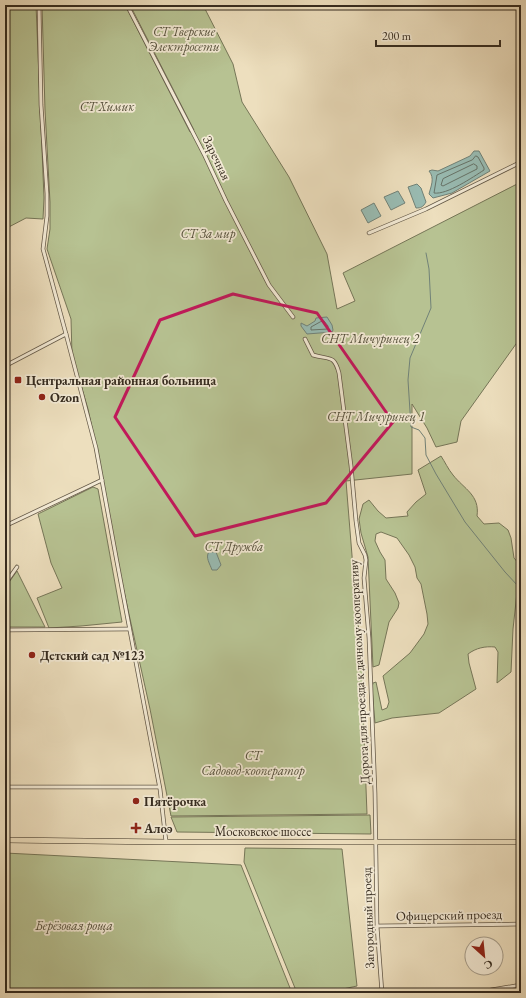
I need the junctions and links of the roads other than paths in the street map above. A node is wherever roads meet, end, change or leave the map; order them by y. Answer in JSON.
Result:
{"nodes":[{"id":1,"x":39,"y":5,"type":"edge"},
{"id":2,"x":127,"y":5,"type":"edge"},
{"id":3,"x":521,"y":162,"type":"edge"},
{"id":4,"x":369,"y":233,"type":"dead end"},
{"id":5,"x":293,"y":317,"type":"dead end"},
{"id":6,"x":66,"y":334,"type":"junction"},
{"id":7,"x":305,"y":339,"type":"dead end"},
{"id":8,"x":5,"y":366,"type":"edge"},
{"id":9,"x":102,"y":480,"type":"junction"},
{"id":10,"x":5,"y":526,"type":"edge"},
{"id":11,"x":17,"y":567,"type":"dead end"},
{"id":12,"x":5,"y":584,"type":"edge"},
{"id":13,"x":129,"y":629,"type":"junction"},
{"id":14,"x":5,"y":630,"type":"edge"},
{"id":15,"x":5,"y":787,"type":"edge"},
{"id":16,"x":159,"y":787,"type":"junction"},
{"id":17,"x":5,"y":840,"type":"edge"},
{"id":18,"x":166,"y":842,"type":"junction"},
{"id":19,"x":376,"y":842,"type":"junction"},
{"id":20,"x":521,"y":842,"type":"edge"},
{"id":21,"x":521,"y":924,"type":"edge"},
{"id":22,"x":377,"y":926,"type":"junction"},
{"id":23,"x":521,"y":985,"type":"edge"},
{"id":24,"x":492,"y":990,"type":"dead end"},
{"id":25,"x":382,"y":993,"type":"edge"}],
"edges":[{"from":1,"to":6,"type":"street"},
{"from":2,"to":5,"type":"street","name":"Заречная"},
{"from":3,"to":4,"type":"street"},
{"from":6,"to":8,"type":"street"},
{"from":6,"to":9,"type":"street"},
{"from":7,"to":19,"type":"street","name":"Дорога для проезда к дачному кооперативу"},
{"from":9,"to":10,"type":"street"},
{"from":9,"to":13,"type":"street"},
{"from":11,"to":12,"type":"street"},
{"from":13,"to":14,"type":"street"},
{"from":13,"to":16,"type":"street"},
{"from":15,"to":16,"type":"street"},
{"from":16,"to":18,"type":"street"},
{"from":17,"to":18,"type":"main road","name":"Московское шоссе"},
{"from":18,"to":19,"type":"main road","name":"Московское шоссе"},
{"from":19,"to":20,"type":"main road","name":"Московское шоссе"},
{"from":19,"to":22,"type":"street","name":"Загородный проезд"},
{"from":21,"to":22,"type":"street","name":"Офицерский проезд"},
{"from":22,"to":25,"type":"street","name":"Загородный проезд"},
{"from":23,"to":24,"type":"street"}]}
